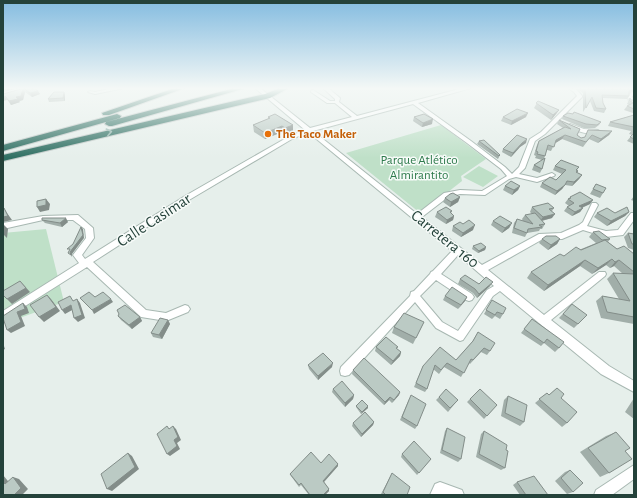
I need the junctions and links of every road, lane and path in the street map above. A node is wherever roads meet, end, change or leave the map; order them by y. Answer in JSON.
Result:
{"nodes":[{"id":1,"x":111,"y":111,"type":"edge"},
{"id":2,"x":135,"y":111,"type":"edge"},
{"id":3,"x":157,"y":111,"type":"edge"},
{"id":4,"x":200,"y":111,"type":"edge"},
{"id":5,"x":286,"y":111,"type":"edge"},
{"id":6,"x":348,"y":111,"type":"edge"},
{"id":7,"x":377,"y":111,"type":"edge"},
{"id":8,"x":426,"y":111,"type":"edge"},
{"id":9,"x":564,"y":111,"type":"edge"},
{"id":10,"x":355,"y":117,"type":"junction"},
{"id":11,"x":555,"y":120,"type":"junction"},
{"id":12,"x":309,"y":130,"type":"junction"},
{"id":13,"x":583,"y":131,"type":"junction"},
{"id":14,"x":602,"y":133,"type":"edge"},
{"id":15,"x":579,"y":139,"type":"edge"},
{"id":16,"x":3,"y":147,"type":"edge"},
{"id":17,"x":3,"y":156,"type":"edge"},
{"id":18,"x":552,"y":175,"type":"dead end"},
{"id":19,"x":512,"y":176,"type":"junction"},
{"id":20,"x":594,"y":205,"type":"edge"},
{"id":21,"x":634,"y":215,"type":"edge"},
{"id":22,"x":418,"y":217,"type":"junction"},
{"id":23,"x":3,"y":226,"type":"edge"},
{"id":24,"x":582,"y":227,"type":"junction"},
{"id":25,"x":458,"y":250,"type":"junction"},
{"id":26,"x":86,"y":263,"type":"junction"},
{"id":27,"x":482,"y":269,"type":"junction"},
{"id":28,"x":434,"y":274,"type":"junction"},
{"id":29,"x":602,"y":274,"type":"dead end"},
{"id":30,"x":502,"y":285,"type":"junction"},
{"id":31,"x":414,"y":295,"type":"junction"},
{"id":32,"x":469,"y":297,"type":"dead end"},
{"id":33,"x":185,"y":310,"type":"dead end"},
{"id":34,"x":3,"y":316,"type":"edge"},
{"id":35,"x":544,"y":320,"type":"junction"},
{"id":36,"x":345,"y":371,"type":"dead end"},
{"id":37,"x":634,"y":387,"type":"edge"},
{"id":38,"x":634,"y":471,"type":"edge"},
{"id":39,"x":438,"y":495,"type":"edge"},
{"id":40,"x":457,"y":495,"type":"edge"},
{"id":41,"x":601,"y":495,"type":"edge"}],
"edges":[{"from":1,"to":16,"type":"highway"},
{"from":2,"to":16,"type":"highway"},
{"from":3,"to":17,"type":"highway"},
{"from":17,"to":4,"type":"highway","one_way":true},
{"from":5,"to":12,"type":"street","name":"Carretera 160"},
{"from":6,"to":10,"type":"street"},
{"from":7,"to":10,"type":"street","name":"Calle Casimar"},
{"from":8,"to":19,"type":"street"},
{"from":9,"to":11,"type":"street"},
{"from":10,"to":12,"type":"street","name":"Calle Casimar"},
{"from":11,"to":13,"type":"street"},
{"from":11,"to":19,"type":"street"},
{"from":12,"to":22,"type":"street","name":"Carretera 160"},
{"from":12,"to":26,"type":"street","name":"Calle Casimar"},
{"from":13,"to":14,"type":"street"},
{"from":13,"to":15,"type":"street"},
{"from":18,"to":19,"type":"street"},
{"from":19,"to":22,"type":"street"},
{"from":20,"to":24,"type":"street"},
{"from":21,"to":24,"type":"street"},
{"from":22,"to":25,"type":"street","name":"Carretera 160"},
{"from":23,"to":26,"type":"street"},
{"from":24,"to":27,"type":"street"},
{"from":25,"to":27,"type":"street","name":"Carretera 160"},
{"from":25,"to":28,"type":"street"},
{"from":26,"to":33,"type":"street"},
{"from":26,"to":34,"type":"street","name":"Calle Casimar"},
{"from":27,"to":30,"type":"street","name":"Carretera 160"},
{"from":28,"to":31,"type":"street"},
{"from":28,"to":32,"type":"street"},
{"from":29,"to":35,"type":"street"},
{"from":30,"to":31,"type":"street"},
{"from":30,"to":35,"type":"street","name":"Carretera 160"},
{"from":31,"to":36,"type":"street"},
{"from":35,"to":37,"type":"street","name":"Carretera 160"},
{"from":38,"to":41,"type":"street"},
{"from":39,"to":40,"type":"street"}]}
